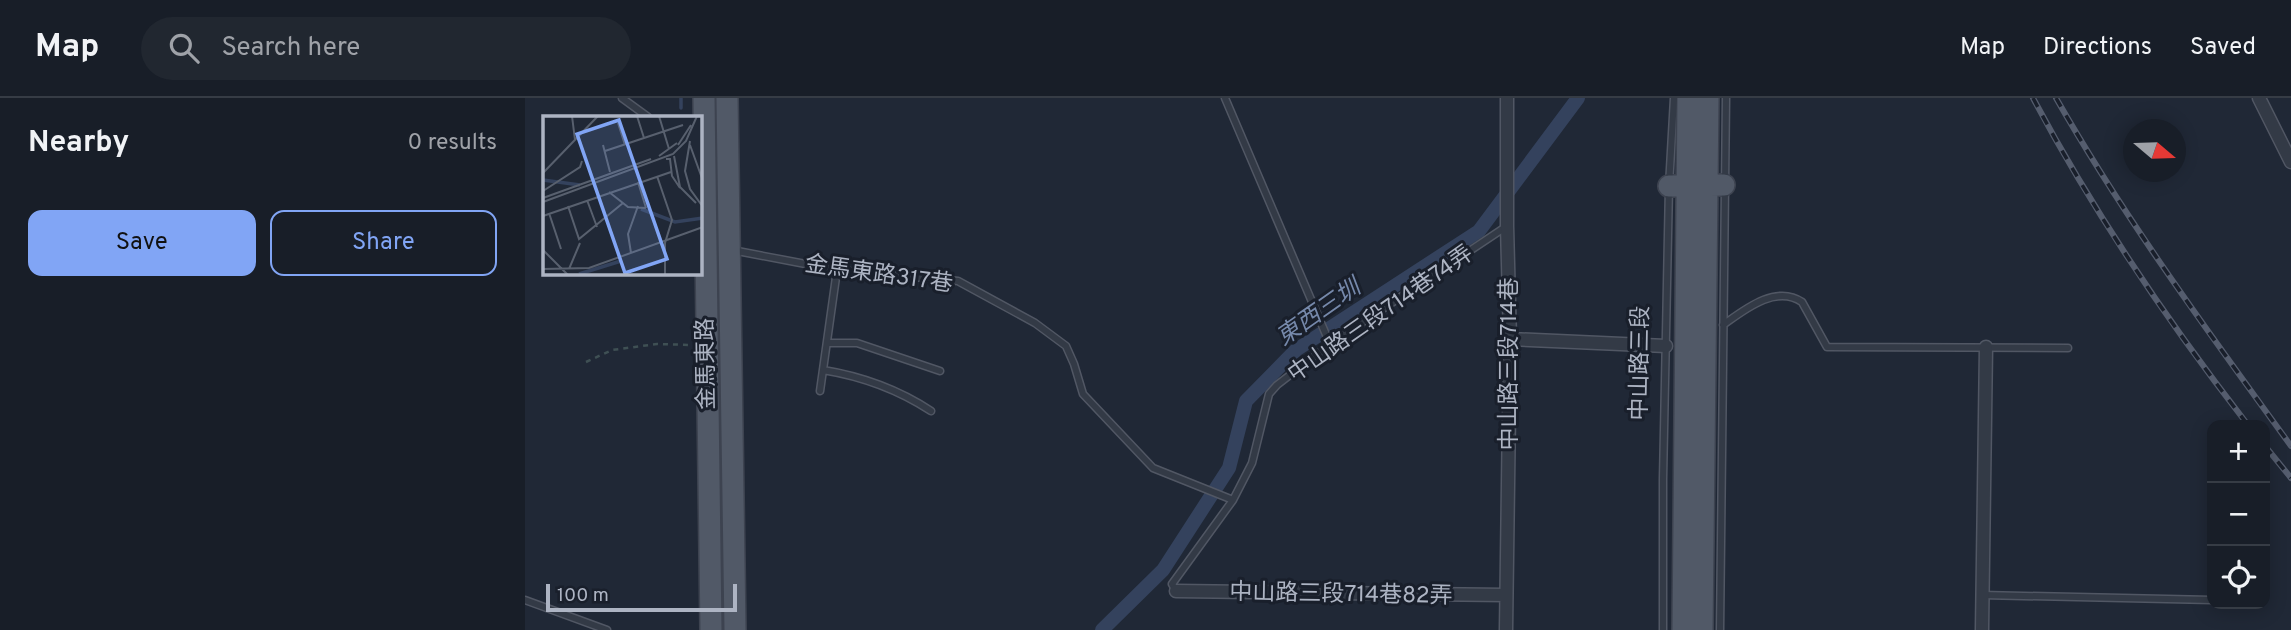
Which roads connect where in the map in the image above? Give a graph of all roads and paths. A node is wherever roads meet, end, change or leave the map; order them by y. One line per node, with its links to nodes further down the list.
1 (622, 98): 11 (lane)
2 (704, 98): 13 (main road, 金馬東路)
3 (727, 98): 12 (main road, 金馬東路)
4 (1225, 98): 22 (lane)
5 (1507, 98): 16 (street, 中山路三段714巷)
6 (1674, 98): 15 (lane, 中山路三段)
7 (1688, 98): 15 (main road, 中山路三段)
8 (1708, 98): 15 (main road, 中山路三段)
9 (1726, 98): 15 (lane, 中山路三段)
10 (2259, 98): 14 (street)
11 (647, 116)
12 (727, 120): 13 (lane); 17 (main road, 金馬東路)
13 (702, 121): 23 (main road, 金馬東路)
14 (2291, 162)
15 (1697, 185): 19 (lane, 中山路三段); 24 (lane, 中山路三段); 43 (main road, 中山路三段); 44 (main road, 中山路三段)
16 (1507, 226): 20 (street, 中山路三段714巷); 22 (lane, 中山路三段714巷74弄)
17 (730, 249): 18 (lane, 金馬東路317巷); 40 (main road, 金馬東路)
18 (837, 270): 21 (lane); 32 (lane, 金馬東路317巷)
19 (1723, 325): 25 (lane); 45 (lane, 中山路三段)
20 (1510, 339): 24 (street); 34 (street, 中山路三段714巷)
21 (827, 343): 28 (lane); 29 (lane)
22 (1330, 344): 32 (lane, 中山路三段714巷74弄)
23 (706, 345): 27 (path); 39 (main road, 金馬東路)
24 (1666, 346): 42 (lane, 中山路三段)
25 (1986, 347): 26 (lane); 35 (street)
26 (2068, 348)
27 (586, 362)
28 (823, 370): 30 (lane); 31 (lane)
29 (940, 371)
30 (820, 391)
31 (931, 411)
32 (1233, 500): 33 (lane, 中山路三段714巷74弄)
33 (1176, 592): 34 (street, 中山路三段714巷82弄)
34 (1506, 595): 41 (street, 中山路三段714巷)
35 (1982, 595): 37 (lane); 46 (street)
36 (525, 600): 38 (lane)
37 (2207, 600)
38 (607, 630)
39 (711, 630)
40 (735, 630)
41 (1506, 630)
42 (1663, 630)
43 (1683, 630)
44 (1702, 630)
45 (1720, 630)
46 (1982, 630)

